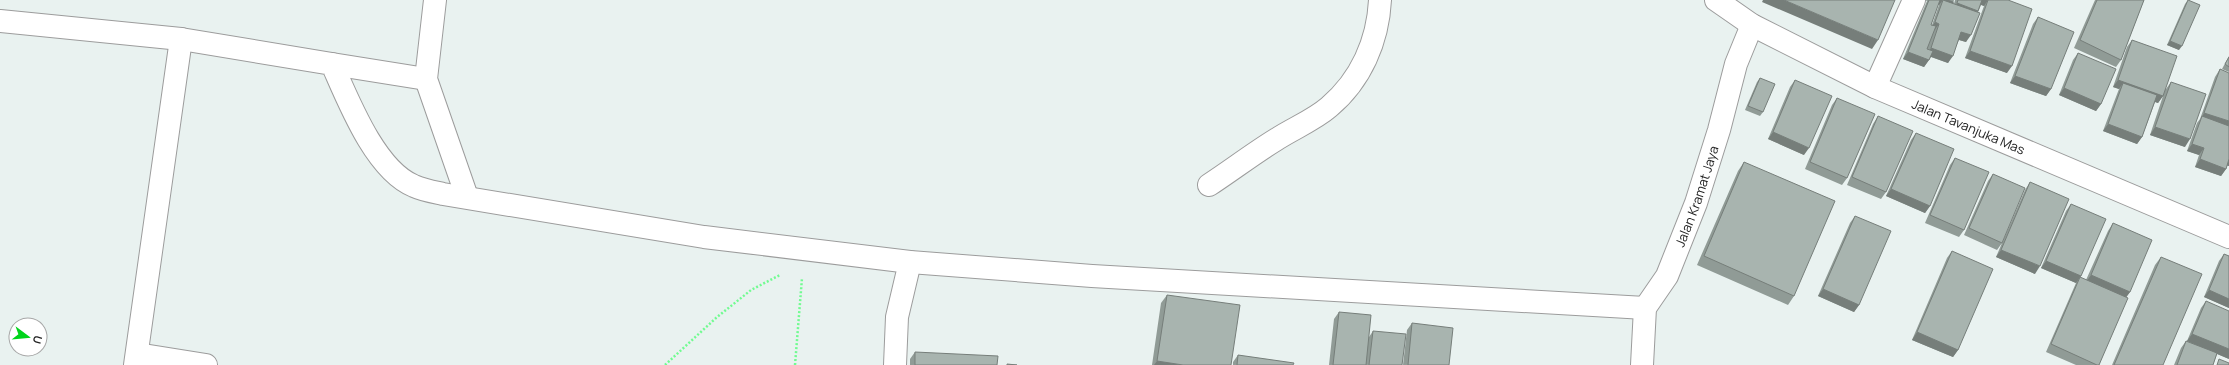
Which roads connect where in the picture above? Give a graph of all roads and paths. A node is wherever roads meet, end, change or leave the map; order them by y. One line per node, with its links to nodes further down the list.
1 (435, 0): 9 (street)
2 (1380, 0): 11 (street)
3 (1716, 0): 6 (street, Jalan Tavanjuka Mas)
4 (1914, 0): 10 (street)
5 (0, 21): 7 (street)
6 (1752, 25): 10 (street, Jalan Tavanjuka Mas); 17 (street, Jalan Kramat Jaya)
7 (182, 39): 8 (street); 18 (street)
8 (332, 64): 9 (street); 12 (street)
9 (426, 79): 12 (street)
10 (1875, 87): 13 (street, Jalan Tavanjuka Mas)
11 (1209, 185)
12 (467, 197): 14 (street)
13 (2229, 237)
14 (818, 249): 15 (street); 21 (path)
15 (910, 262): 17 (street); 22 (street)
16 (783, 274): 20 (path)
17 (1645, 308): 23 (street)
18 (136, 360): 19 (street)
19 (206, 365)
20 (665, 365)
21 (795, 365)
22 (895, 365)
23 (1642, 365)

